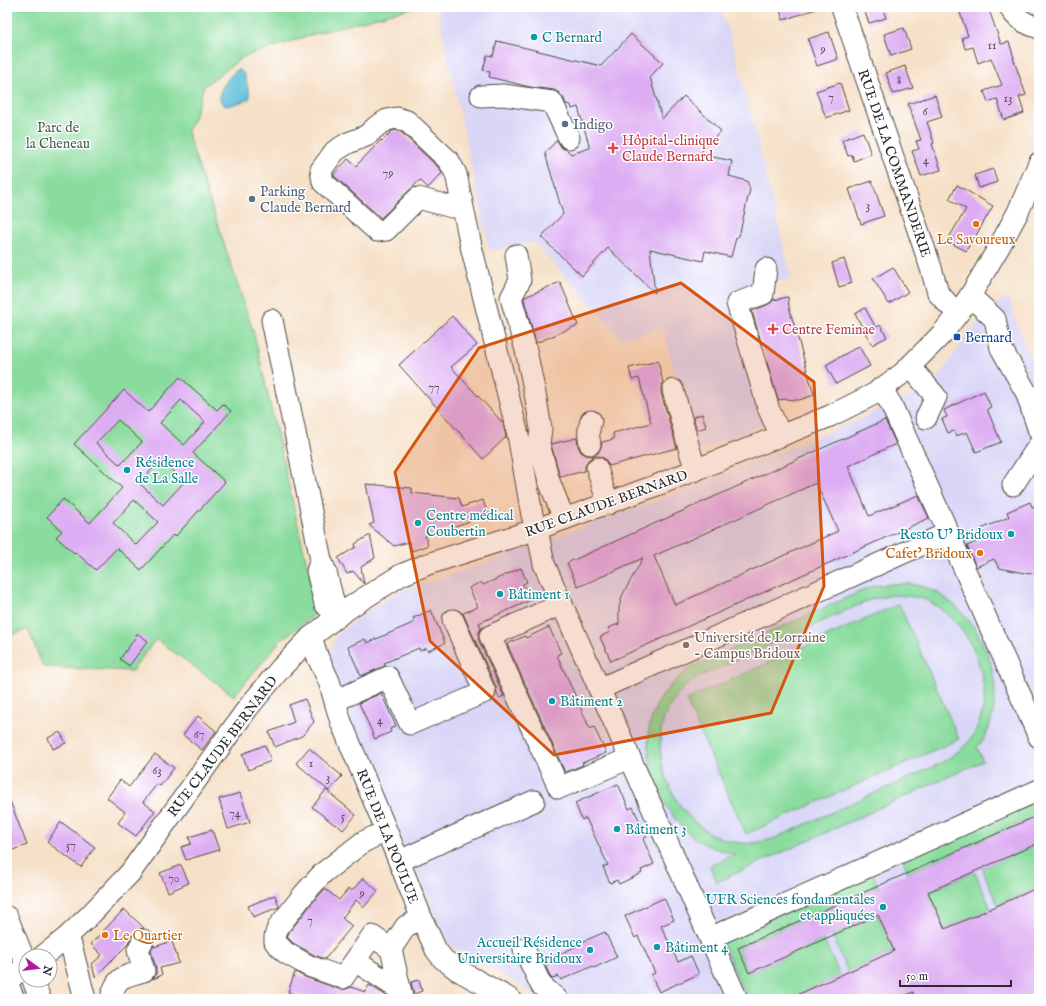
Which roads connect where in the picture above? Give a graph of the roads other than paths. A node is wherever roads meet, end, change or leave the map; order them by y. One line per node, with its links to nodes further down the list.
1 (842, 7): 11 (street, RUE DE LA COMMANDERIE)
2 (1010, 7): 3 (street)
3 (1039, 28)
4 (481, 96): 5 (street)
5 (569, 138)
6 (1039, 163): 7 (street, RUE CLAUDE BERNARD)
7 (1033, 195): 11 (street, RUE CLAUDE BERNARD)
8 (462, 206): 8 (street); 27 (street)
9 (516, 255): 26 (street)
10 (766, 270): 19 (street)
11 (965, 304): 13 (street, RUE CLAUDE BERNARD); 18 (street, RUE DE LA COMMANDERIE)
12 (272, 320): 30 (street)
13 (910, 366): 14 (street, RUE CLAUDE BERNARD); 16 (street)
14 (881, 388): 19 (street, RUE CLAUDE BERNARD); 28 (street)
15 (673, 390): 23 (street)
16 (926, 418)
17 (591, 421): 20 (street)
18 (1039, 430)
19 (781, 436): 23 (street, RUE CLAUDE BERNARD)
20 (590, 444)
21 (1039, 445): 24 (street)
22 (597, 468): 25 (street)
23 (696, 470): 25 (street, RUE CLAUDE BERNARD)
24 (1013, 485)
25 (608, 504): 26 (street, RUE CLAUDE BERNARD)
26 (564, 519): 27 (street, RUE CLAUDE BERNARD)
27 (537, 529): 29 (street); 30 (street, RUE CLAUDE BERNARD)
28 (948, 533): 33 (street); 35 (street)
29 (562, 604): 33 (street); 36 (street)
30 (337, 617): 32 (street, RUE CLAUDE BERNARD)
31 (453, 620): 34 (street)
32 (311, 637): 34 (street, RUE DE LA POULUE); 43 (street, RUE CLAUDE BERNARD)
33 (599, 689): 36 (street)
34 (335, 701): 39 (street, RUE DE LA POULUE)
35 (1039, 737)
36 (630, 758): 44 (street)
37 (1039, 790): 44 (street)
38 (534, 801): 40 (street)
39 (386, 831): 40 (street, RUE DE LA POULUE); 50 (street)
40 (399, 861): 42 (street, RUE DE LA POULUE)
41 (7, 918): 46 (street)
42 (422, 919): 48 (street); 59 (street, RUE DE LA POULUE)
43 (66, 938): 47 (street, RUE CLAUDE BERNARD); 57 (street)
44 (710, 938): 61 (street)
45 (143, 940): 58 (street)
46 (19, 948)
47 (53, 948)
48 (391, 948): 50 (street); 54 (street)
49 (524, 949): 60 (street)
50 (355, 961): 54 (street)
51 (18, 973): 52 (street)
52 (7, 981): 55 (street)
53 (36, 988): 56 (street)
54 (401, 994)
55 (14, 999)
56 (40, 999)
57 (85, 999)
58 (111, 999)
59 (510, 999)
60 (557, 999)
61 (737, 999)

